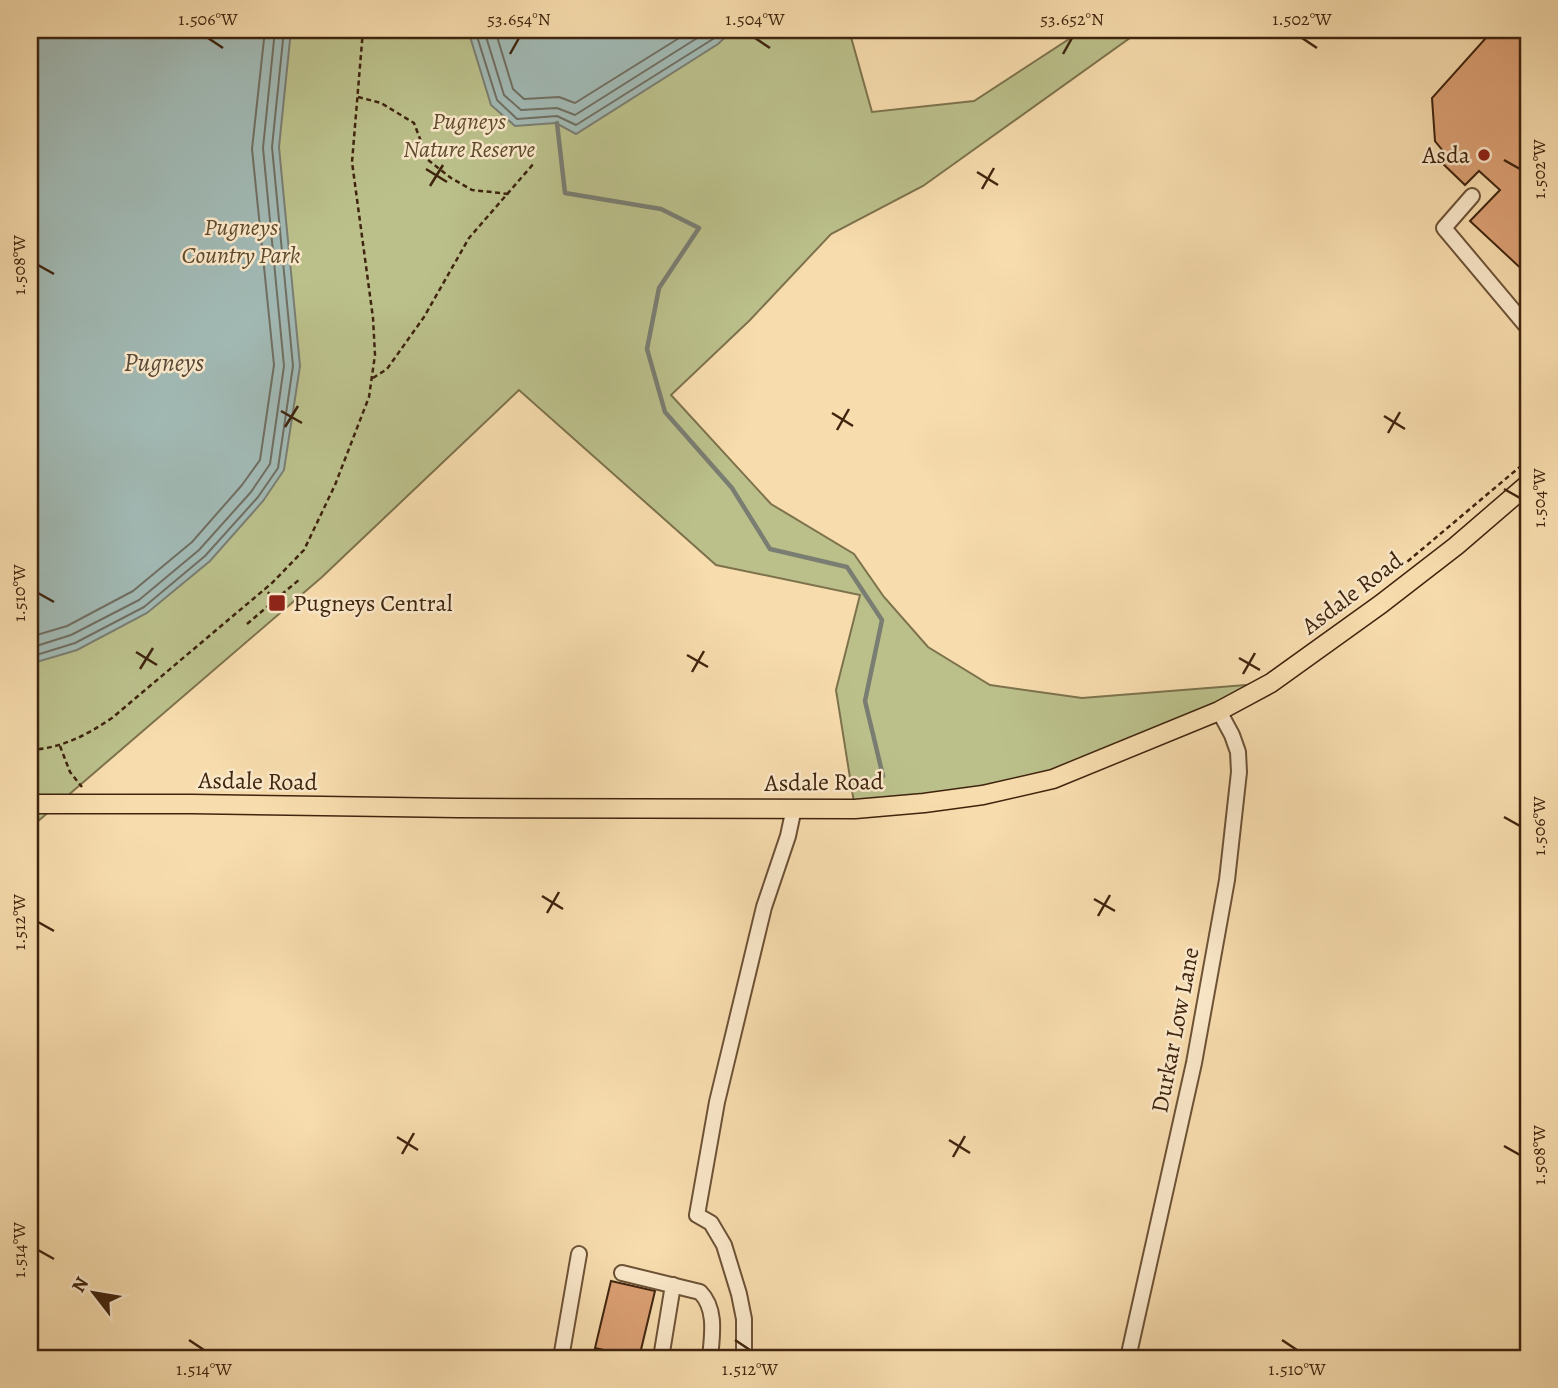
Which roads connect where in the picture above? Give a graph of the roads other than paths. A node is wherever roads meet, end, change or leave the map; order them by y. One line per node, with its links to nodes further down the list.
1 (1472, 197): 2 (street)
2 (1528, 328)
3 (1528, 484): 4 (main road, Asdale Road)
4 (1219, 711): 6 (main road, Asdale Road); 14 (street, Durkar Low Lane)
5 (30, 804): 6 (main road, Asdale Road)
6 (794, 808): 13 (street)
7 (579, 1254): 10 (street)
8 (622, 1273): 9 (street)
9 (673, 1285): 11 (street); 12 (street)
10 (561, 1358)
11 (661, 1358)
12 (710, 1358)
13 (744, 1358)
14 (1128, 1358)

